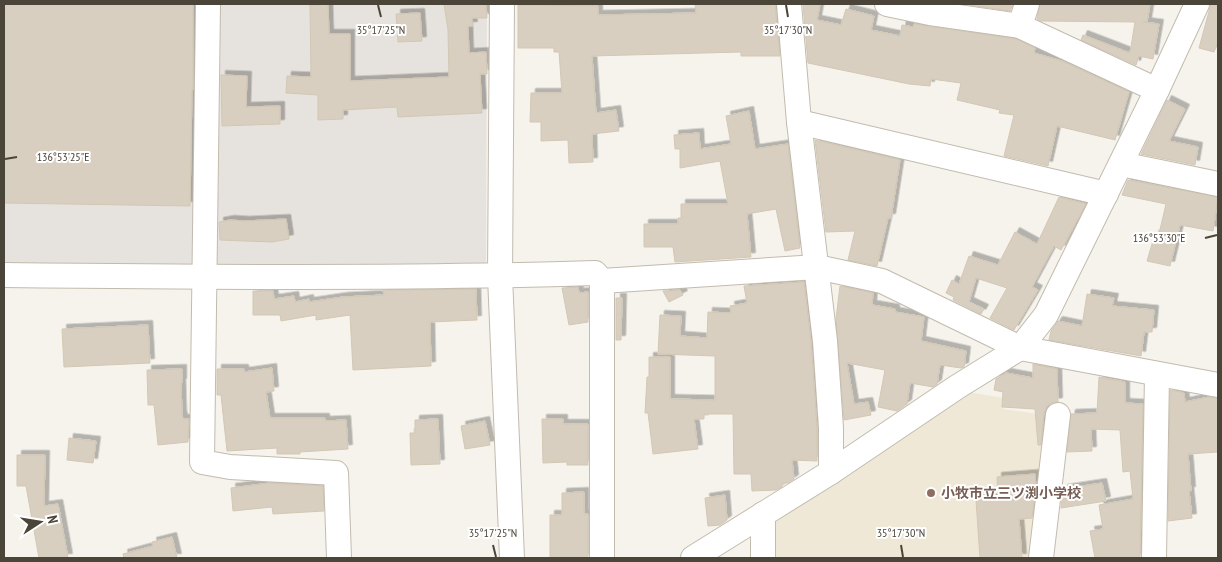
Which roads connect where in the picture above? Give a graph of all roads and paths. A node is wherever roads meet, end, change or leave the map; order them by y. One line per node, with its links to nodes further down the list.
1 (208, 4): 17 (street)
2 (502, 4): 16 (street)
3 (789, 4): 10 (street)
4 (887, 4): 7 (street)
5 (1027, 4): 8 (street)
6 (1197, 4): 9 (street)
7 (930, 8): 8 (street)
8 (1020, 26): 9 (street)
9 (1157, 90): 11 (street)
10 (799, 122): 13 (street); 14 (street)
11 (1121, 164): 12 (street); 13 (street)
12 (1218, 184)
13 (1106, 194): 19 (street)
14 (817, 267): 18 (street); 19 (street); 23 (street)
15 (4, 275): 17 (street)
16 (500, 276): 17 (street); 18 (street); 26 (street)
17 (205, 277): 25 (street)
18 (602, 281): 27 (street)
19 (1020, 348): 20 (street); 23 (street)
20 (1158, 374): 21 (street); 31 (street)
21 (1218, 385)
22 (1058, 415): 30 (street)
23 (832, 472): 24 (street)
24 (763, 514): 28 (street); 29 (street)
25 (339, 558)
26 (512, 558)
27 (602, 558)
28 (694, 558)
29 (762, 558)
30 (1041, 558)
31 (1154, 558)

